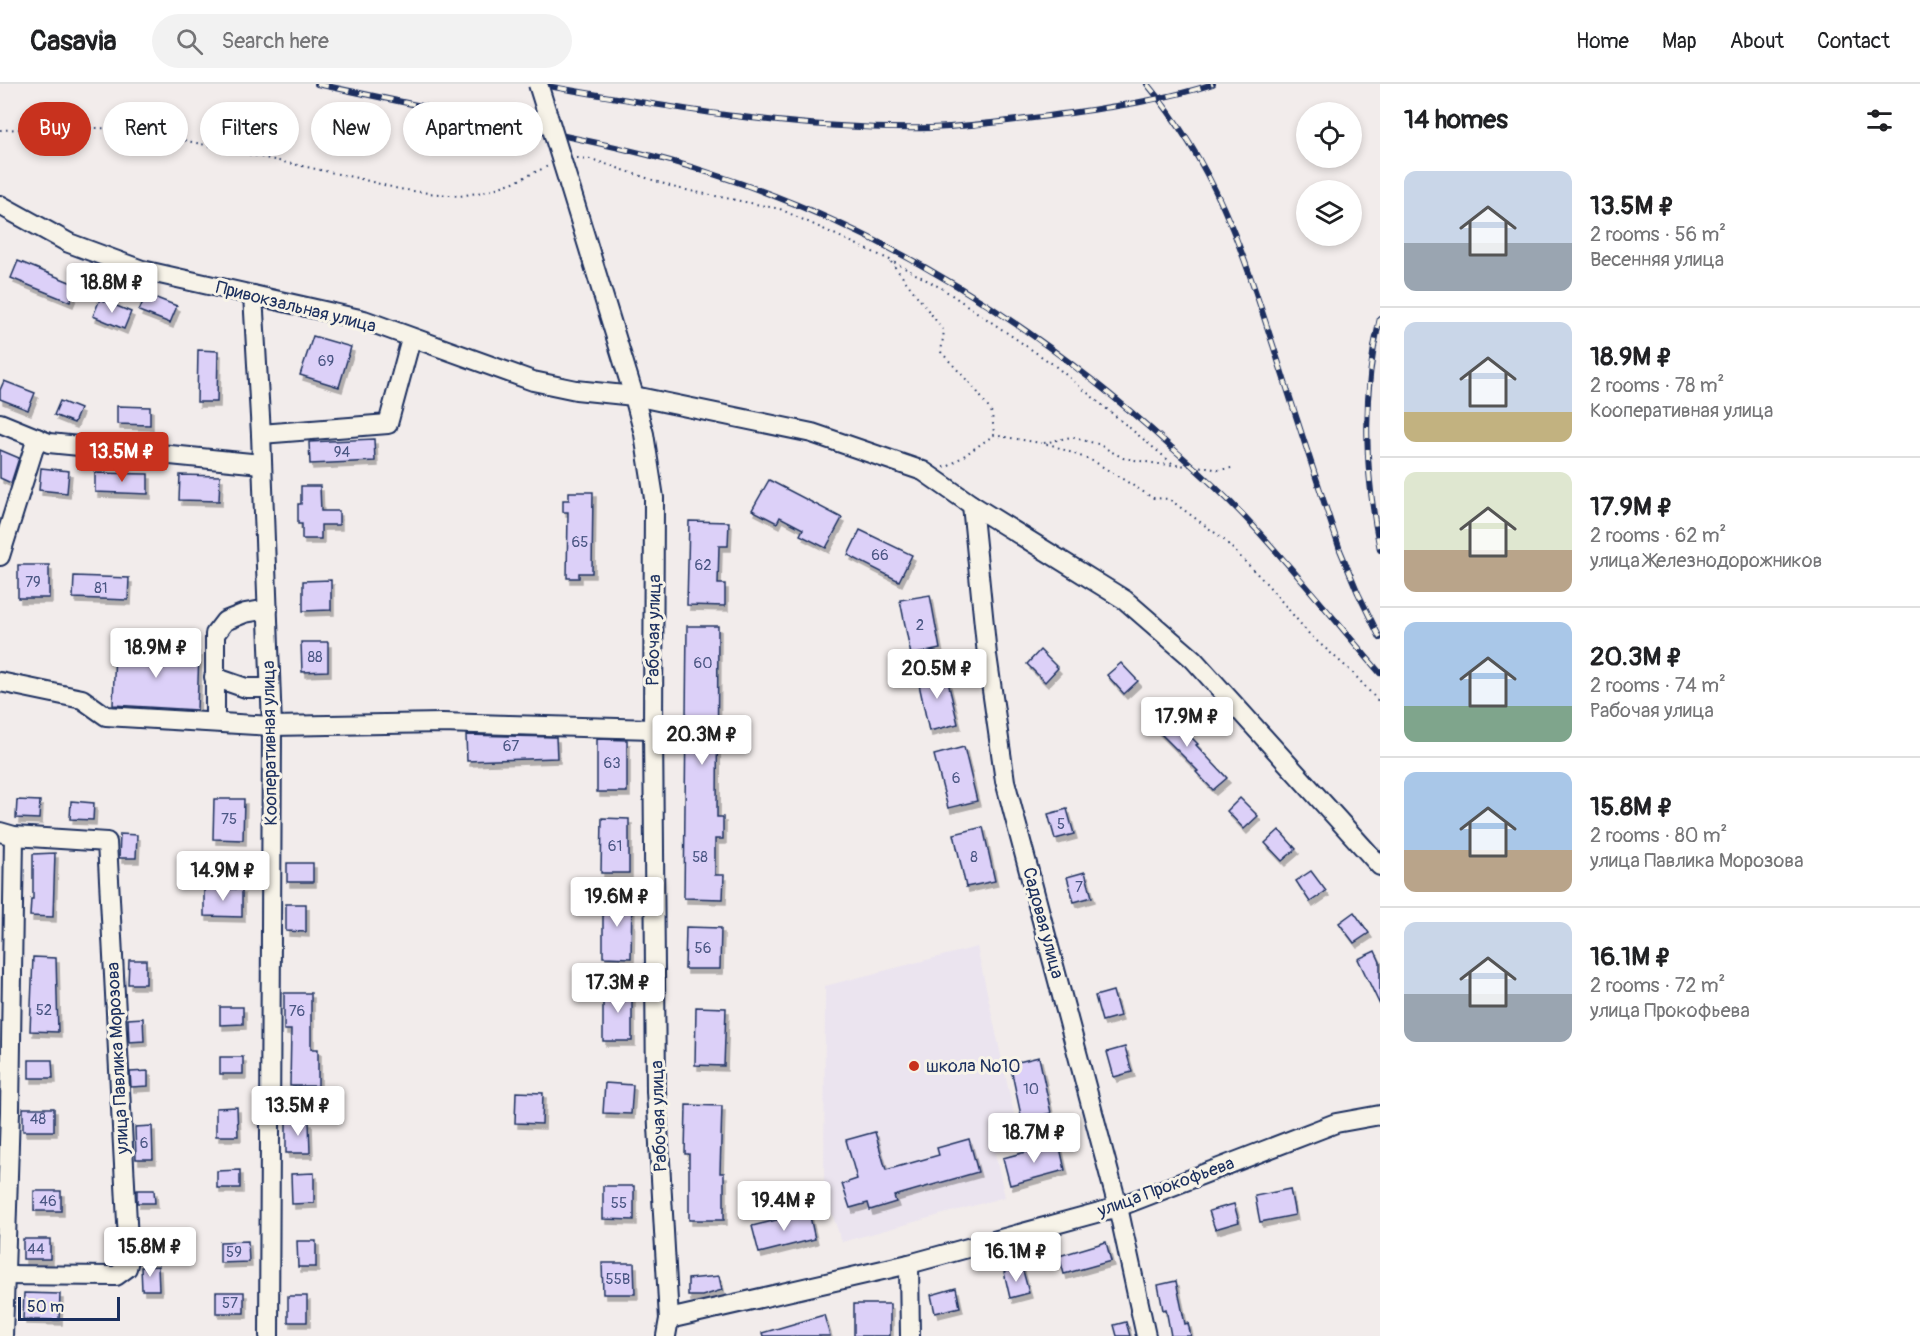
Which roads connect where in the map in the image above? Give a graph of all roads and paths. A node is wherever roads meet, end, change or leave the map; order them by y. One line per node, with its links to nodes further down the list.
1 (538, 84): 9 (street, Рабочая улица, bridge)
2 (0, 130): 4 (path)
3 (575, 158): 6 (path)
4 (554, 164)
5 (0, 205): 7 (street, Привокзальная улица)
6 (890, 260): 12 (path); 16 (path)
7 (253, 295): 8 (street, Привокзальная улица); 11 (street, Кооперативная улица)
8 (411, 339): 9 (street, Привокзальная улица); 11 (street)
9 (634, 396): 18 (street, Привокзальная улица); 28 (street, Рабочая улица)
10 (0, 423): 13 (street)
11 (261, 434): 15 (street, Кооперативная улица)
12 (994, 435): 14 (path); 18 (path)
13 (37, 438): 15 (street); 20 (street)
14 (1041, 444): 16 (path); 25 (path)
15 (261, 464): 21 (street, Кооперативная улица)
16 (1173, 464): 17 (path)
17 (1232, 468)
18 (923, 471): 19 (street, Привокзальная улица)
19 (972, 505): 30 (street, Привокзальная улица); 32 (street, Садовая улица)
20 (0, 556)
21 (268, 609): 22 (street); 24 (street, Кооперативная улица)
22 (214, 677): 24 (street); 26 (street)
23 (0, 682): 26 (street)
24 (270, 688): 27 (street, Кооперативная улица)
25 (1380, 703)
26 (215, 722): 27 (street)
27 (272, 726): 28 (street); 37 (street, Кооперативная улица)
28 (653, 729): 35 (street, Рабочая улица)
29 (7, 834): 34 (street); 34 (street, улица Павлика Морозова)
30 (1380, 866)
31 (1380, 1115): 32 (street, улица Прокофьева)
32 (1118, 1208): 33 (street, улица Прокофьева); 39 (street, Садовая улица)
33 (909, 1264): 35 (street, улица Прокофьева); 38 (street)
34 (2, 1275): 36 (street)
35 (668, 1327)
36 (3, 1336)
37 (269, 1336)
38 (910, 1336)
39 (1146, 1336)

